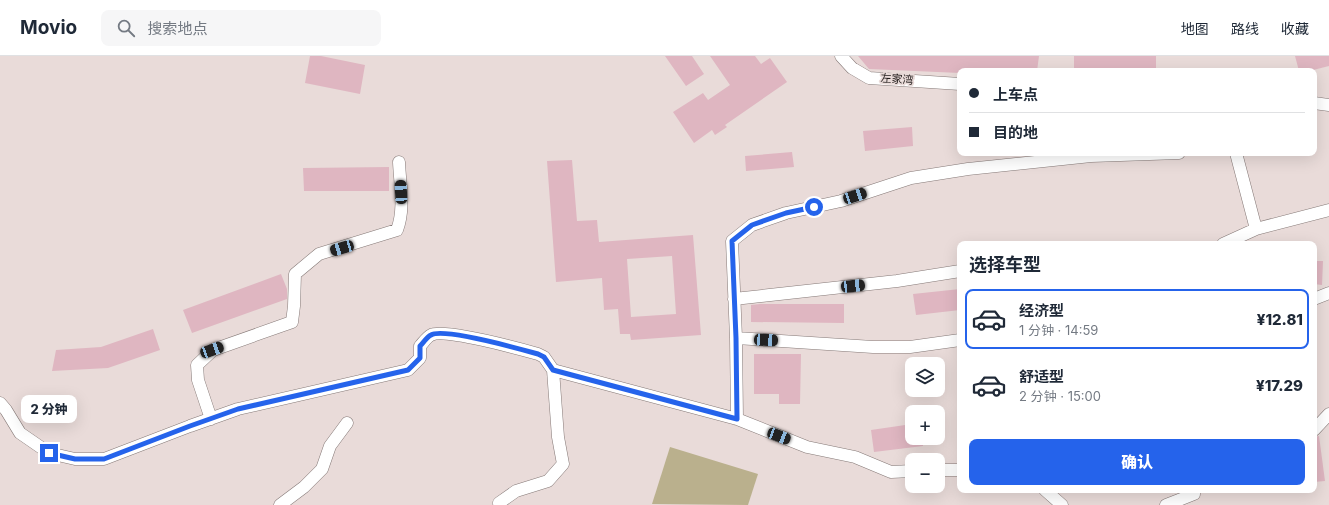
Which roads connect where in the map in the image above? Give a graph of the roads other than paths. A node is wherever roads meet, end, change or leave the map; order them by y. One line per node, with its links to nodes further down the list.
1 (841, 56): 2 (street, 左家湾)
2 (957, 84)
3 (1317, 103): 4 (street)
4 (1329, 105)
5 (1091, 156): 14 (street)
6 (1237, 156): 9 (street)
7 (399, 162): 20 (street)
8 (1329, 210): 9 (street)
9 (1256, 229): 10 (street)
10 (1230, 241)
11 (957, 271): 14 (street)
12 (1329, 293): 13 (street)
13 (1317, 298)
14 (734, 299): 15 (street)
15 (736, 338): 16 (street); 21 (street)
16 (957, 340)
17 (553, 370): 20 (street); 21 (street); 30 (street)
18 (0, 403): 20 (street)
19 (1329, 414): 23 (street)
20 (210, 419)
21 (737, 419): 26 (street)
22 (347, 423): 29 (street)
23 (1317, 427)
24 (945, 470): 25 (street)
25 (957, 470)
26 (905, 471)
27 (1048, 493): 31 (street)
28 (1194, 493): 32 (street)
29 (280, 505)
30 (500, 505)
31 (1062, 505)
32 (1166, 505)

